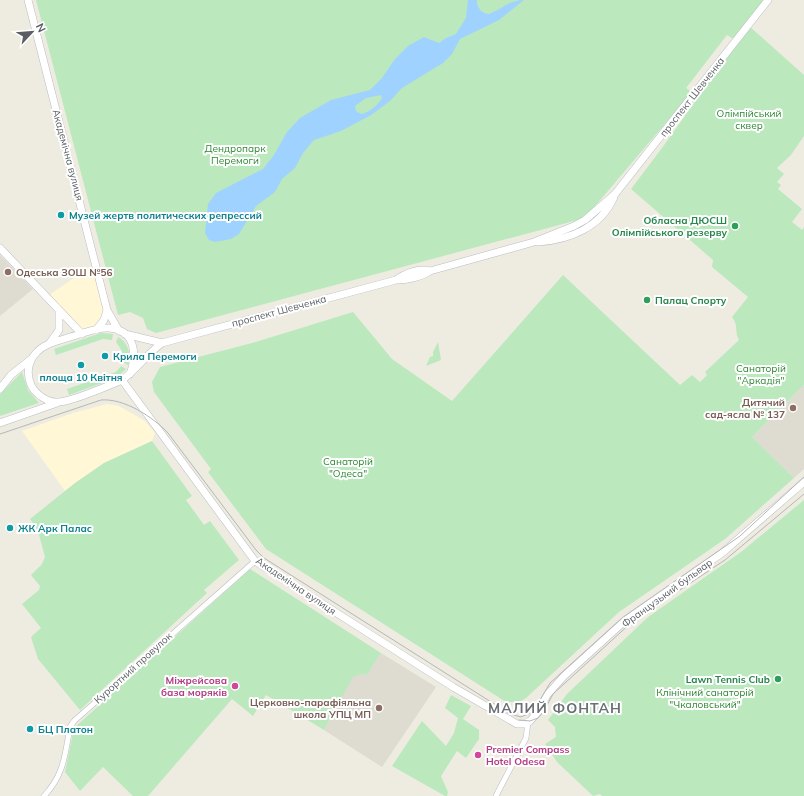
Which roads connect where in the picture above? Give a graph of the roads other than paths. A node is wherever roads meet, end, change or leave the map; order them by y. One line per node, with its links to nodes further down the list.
1 (28, 0): 5 (main road, Академічна вулиця)
2 (768, 0): 9 (main road, проспект Шевченка)
3 (0, 248): 4 (main road)
4 (59, 310): 8 (main road); 10 (main road)
5 (107, 310): 6 (main road); 7 (main road, Академічна вулиця)
6 (96, 330): 7 (main road); 8 (main road)
7 (121, 332): 9 (main road, проспект Шевченка); 12 (main road)
8 (82, 334): 10 (main road)
9 (162, 343): 12 (main road, проспект Шевченка)
10 (49, 344): 11 (main road)
11 (32, 357): 14 (main road); 15 (main road)
12 (130, 374): 13 (main road)
13 (122, 380): 15 (main road); 18 (main road, Академічна вулиця)
14 (0, 389)
15 (59, 402): 16 (main road)
16 (2, 421)
17 (804, 482): 19 (main road, Французький бульвар)
18 (255, 560): 19 (main road, Академічна вулиця); 20 (street, Курортний провулок)
19 (528, 722): 21 (street, Французький бульвар)
20 (44, 796)
21 (496, 796)

